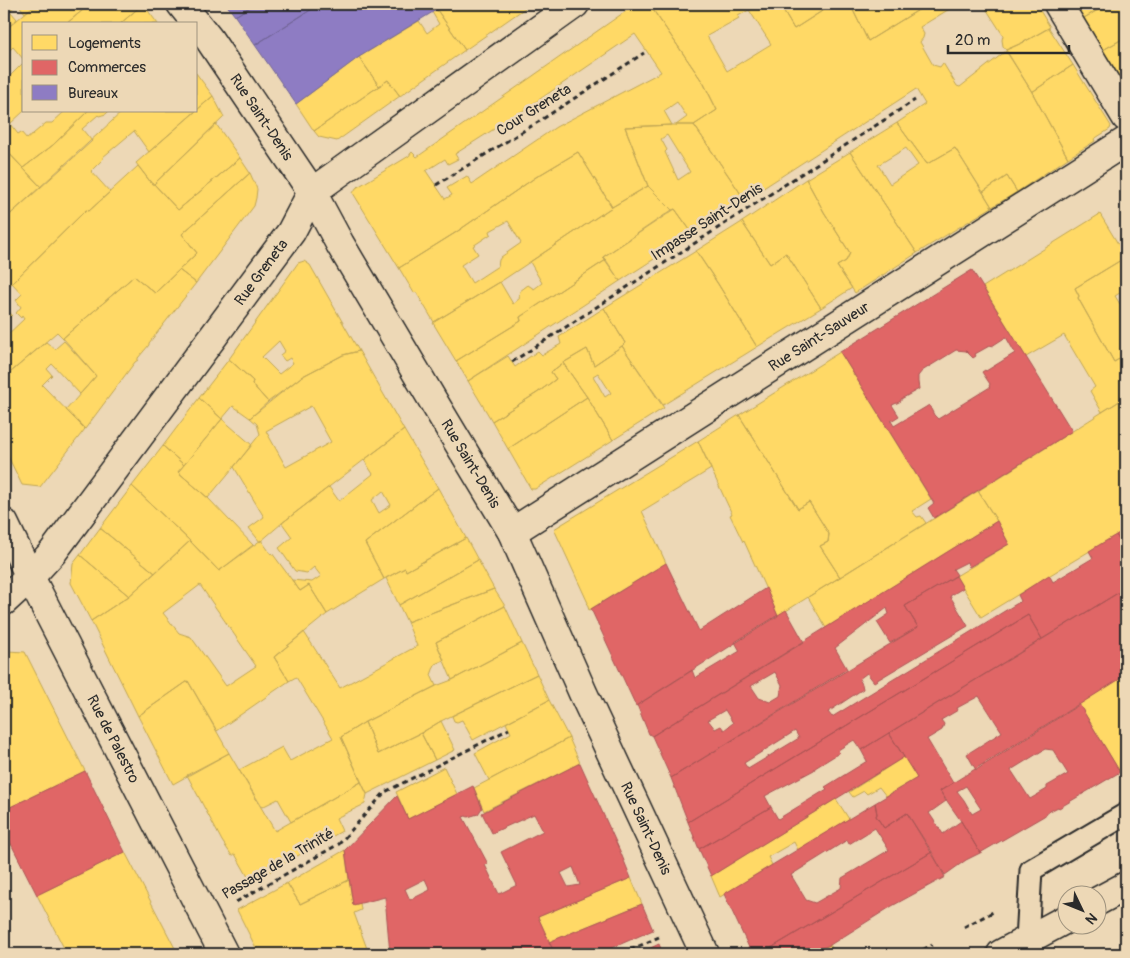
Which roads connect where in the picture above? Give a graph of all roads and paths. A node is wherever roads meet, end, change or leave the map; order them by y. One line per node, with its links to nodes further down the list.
1 (181, 4): 4 (street, Rue Saint-Denis)
2 (575, 4): 11 (street, Rue Greneta)
3 (1058, 4): 8 (street)
4 (195, 22)
5 (198, 25): 11 (street, Rue Saint-Denis)
6 (644, 53): 10 (path, Cour Greneta)
7 (914, 100): 12 (path, Impasse Saint-Denis)
8 (1126, 117)
9 (1126, 141): 14 (street, Rue Saint-Sauveur)
10 (436, 185)
11 (312, 192): 14 (street, Rue Saint-Denis); 15 (street, Rue Greneta)
12 (512, 362)
13 (4, 523): 15 (street, Rue de Palestro)
14 (512, 532): 28 (street, Rue Saint-Denis)
15 (30, 577): 16 (street, Rue Greneta); 22 (street, Rue de Palestro)
16 (4, 601)
17 (509, 729): 22 (path, Passage de la Trinité)
18 (1126, 814): 25 (lane)
19 (1126, 886): 20 (street)
20 (1108, 896)
21 (995, 911): 24 (path)
22 (206, 919): 27 (street, Rue de Palestro)
23 (1058, 923): 25 (street)
24 (964, 928)
25 (1027, 940): 30 (street)
26 (932, 945): 29 (path)
27 (224, 954)
28 (705, 954)
29 (915, 954)
30 (1001, 954)

